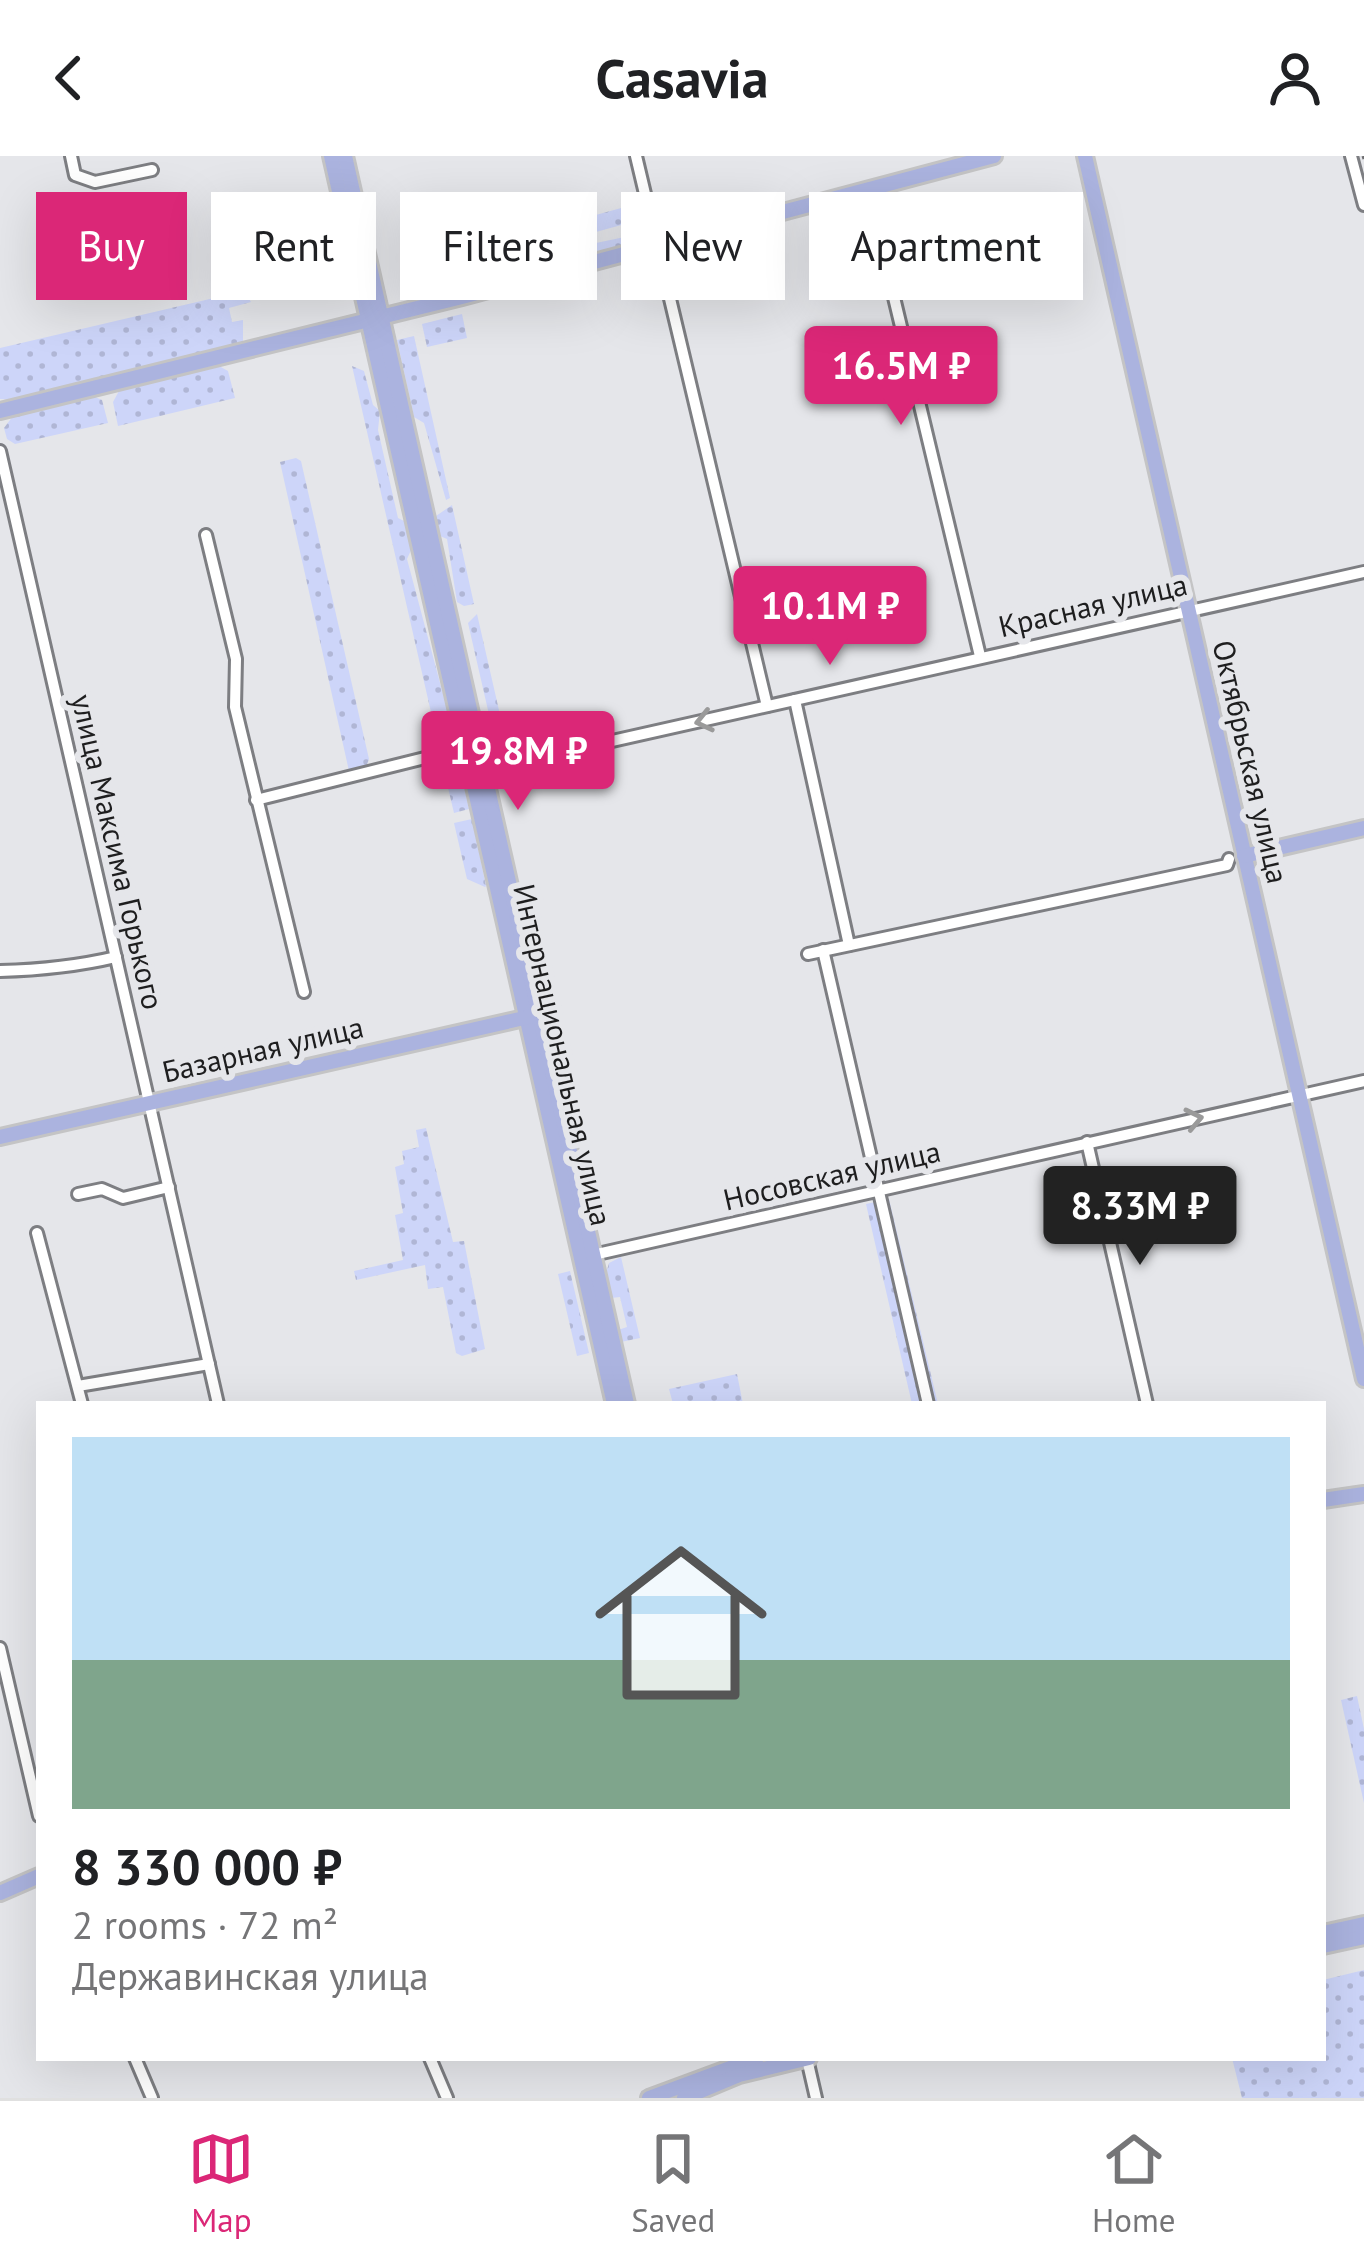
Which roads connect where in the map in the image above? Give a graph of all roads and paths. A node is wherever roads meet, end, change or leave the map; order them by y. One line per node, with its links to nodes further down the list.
1 (70, 156): 8 (street)
2 (331, 156): 15 (main road, Интернациональная улица)
3 (345, 156): 15 (main road, Интернациональная улица)
4 (636, 156): 10 (street)
5 (994, 156): 9 (main road)
6 (1085, 156): 20 (main road, Октябрьская улица)
7 (1351, 156): 11 (street)
8 (152, 170)
9 (868, 189): 12 (main road); 21 (street)
10 (644, 192)
11 (1364, 205)
12 (785, 212)
13 (621, 256): 15 (main road)
14 (670, 300): 23 (street)
15 (374, 319): 16 (main road); 24 (main road, Интернациональная улица); 25 (main road, Интернациональная улица)
16 (0, 411)
17 (0, 451): 32 (street, улица Максима Горького)
18 (206, 535): 26 (street)
19 (1364, 572): 20 (street, Красная улица)
20 (1187, 610): 21 (street, Красная улица); 28 (main road, Октябрьская улица)
21 (980, 656): 22 (street, Красная улица)
22 (795, 700): 23 (street, Красная улица); 29 (street)
23 (767, 706): 25 (street, Красная улица, one-way to 25)
24 (465, 748): 25 (main road, Интернациональная улица); 26 (street)
25 (477, 772): 35 (main road, Интернациональная улица)
26 (256, 800): 34 (street)
27 (1364, 828): 28 (main road)
28 (1237, 857): 29 (street); 37 (main road, Октябрьская улица)
29 (848, 945): 30 (street)
30 (824, 950): 31 (street); 42 (street)
31 (808, 954)
32 (116, 957): 33 (street); 38 (street, улица Максима Горького)
33 (0, 971)
34 (304, 992)
35 (532, 1016): 38 (main road, Базарная улица); 45 (main road, Интернациональная улица)
36 (1364, 1081): 37 (street, Носовская улица)
37 (1300, 1096): 40 (street, Носовская улица, one-way to 37); 47 (main road, Октябрьская улица)
38 (150, 1104): 39 (main road, Базарная улица); 41 (street, улица Максима Горького)
39 (0, 1137)
40 (1087, 1142): 42 (street, Носовская улица); 54 (street)
41 (169, 1187): 43 (street); 46 (street, улица Максима Горького)
42 (877, 1190): 45 (street, Носовская улица); 53 (street)
43 (78, 1194)
44 (37, 1233): 48 (street)
45 (587, 1256): 51 (main road, Интернациональная улица); 52 (main road, Интернациональная улица)
46 (209, 1364): 48 (street); 50 (street, улица Максима Горького)
47 (1364, 1379)
48 (78, 1386): 49 (street)
49 (81, 1401)
50 (217, 1401)
51 (613, 1401)
52 (626, 1401)
53 (927, 1401)
54 (1146, 1401)
55 (1364, 1494): 56 (main road)
56 (1326, 1500)
57 (0, 1648): 58 (street)
58 (36, 1803)
59 (36, 1877): 60 (main road)
60 (0, 1894)
61 (1364, 1924): 62 (main road)
62 (1326, 1932)
63 (1364, 1937): 64 (main road)
64 (1326, 1945)
65 (136, 2061): 70 (street)
66 (431, 2061): 71 (street)
67 (777, 2061): 69 (main road)
68 (809, 2061): 74 (street)
69 (736, 2065): 72 (main road); 73 (main road)
70 (152, 2098)
71 (447, 2098)
72 (649, 2098)
73 (684, 2098)
74 (816, 2098)

